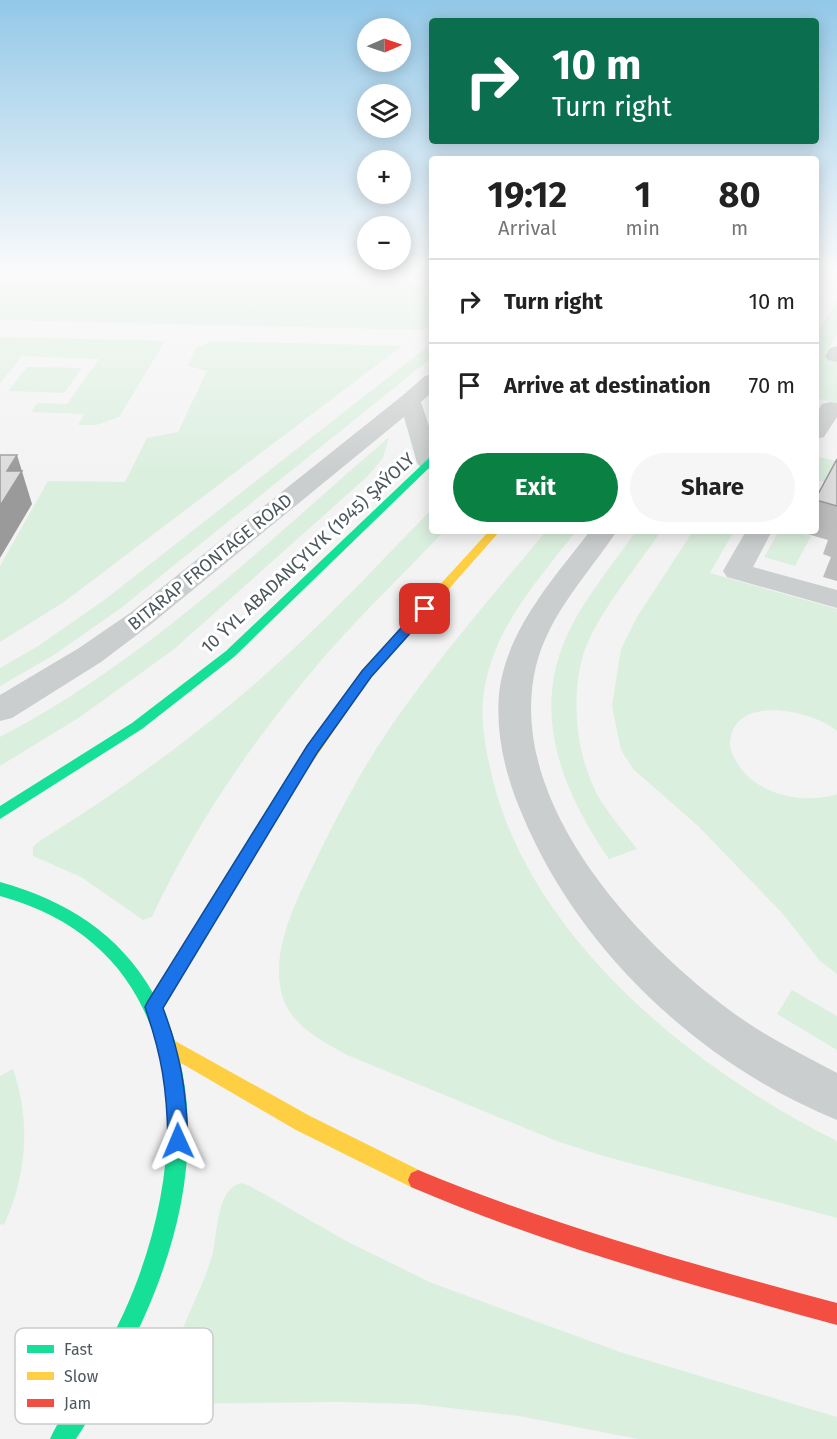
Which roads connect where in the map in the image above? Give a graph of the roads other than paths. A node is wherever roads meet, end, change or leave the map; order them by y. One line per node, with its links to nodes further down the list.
1 (429, 383): 2 (street, BITARAP FRONTAGE ROAD)
2 (410, 401): 5 (street); 11 (street, BITARAP FRONTAGE ROAD)
3 (837, 410): 4 (street)
4 (819, 427)
5 (429, 459)
6 (429, 463): 12 (main road, 10 ÝYL ABADANÇYLYK (1945) ŞAÝOLY)
7 (492, 534): 14 (main road)
8 (602, 534): 16 (street)
9 (757, 534): 10 (street)
10 (837, 599)
11 (0, 710)
12 (0, 813)
13 (0, 889): 14 (main road)
14 (154, 1007): 15 (main road)
15 (168, 1046): 17 (main road); 18 (main road)
16 (837, 1097)
17 (837, 1314)
18 (127, 1328)
19 (72, 1424): 20 (main road)
20 (62, 1439)

